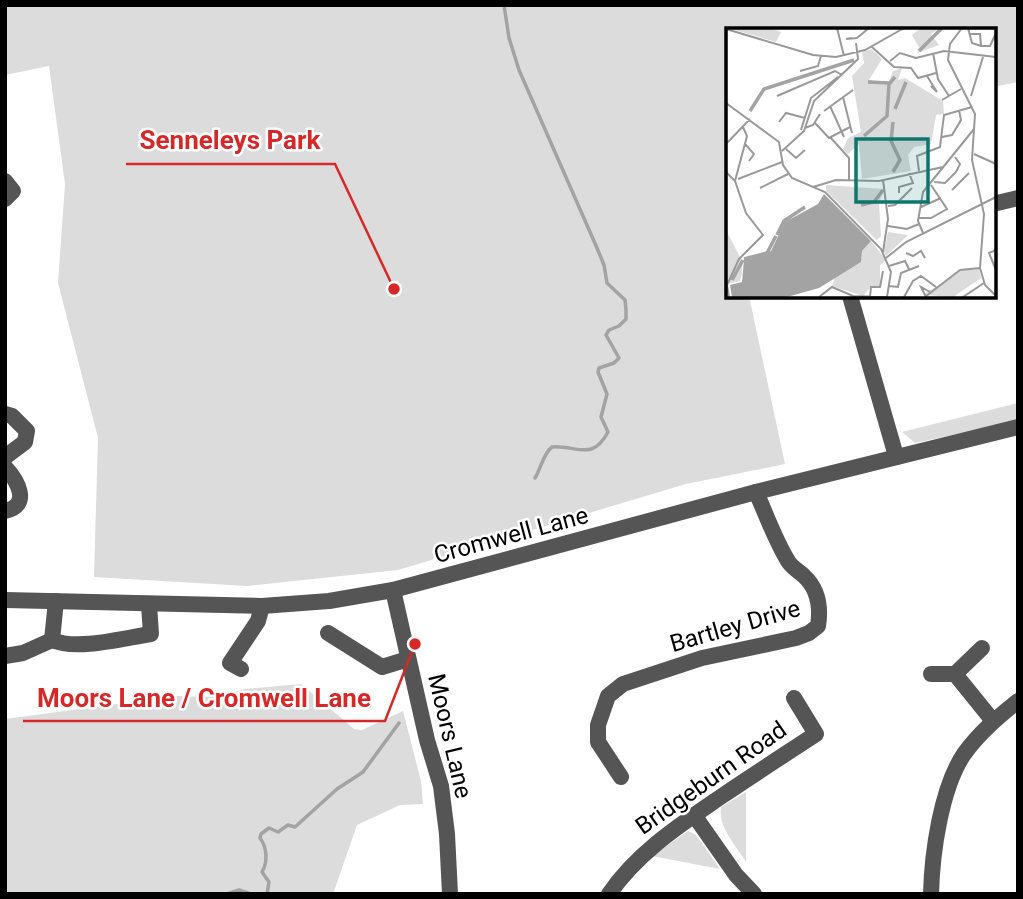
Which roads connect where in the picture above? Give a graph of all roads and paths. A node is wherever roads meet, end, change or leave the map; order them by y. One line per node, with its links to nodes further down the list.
1 (5, 181): 3 (street)
2 (1018, 198): 4 (street)
3 (5, 199)
4 (995, 204)
5 (851, 298): 8 (street)
6 (5, 414): 9 (street)
7 (1018, 428): 8 (street, Cromwell Lane)
8 (896, 456): 11 (street, Cromwell Lane)
9 (5, 457)
10 (5, 467): 12 (street)
11 (756, 492): 13 (street, Cromwell Lane); 29 (street, Bartley Drive)
12 (5, 511)
13 (393, 590): 17 (street, Cromwell Lane); 22 (street, Moors Lane)
14 (5, 600): 15 (street, Cromwell Lane)
15 (57, 601): 16 (street, Cromwell Lane); 19 (street)
16 (149, 605): 17 (street, Cromwell Lane); 19 (street)
17 (262, 606): 23 (street)
18 (328, 633): 22 (street)
19 (52, 640): 21 (street)
20 (982, 648): 25 (street)
21 (5, 656)
22 (408, 659): 31 (street, Moors Lane)
23 (241, 669)
24 (931, 674): 25 (street)
25 (955, 674): 28 (street)
26 (794, 698): 30 (street, Bridgeburn Road)
27 (1018, 701): 28 (street)
28 (993, 721): 34 (street)
29 (621, 777)
30 (694, 815): 32 (street, Bridgeburn Road); 33 (street)
31 (450, 894)
32 (609, 894)
33 (754, 894)
34 (932, 894)

